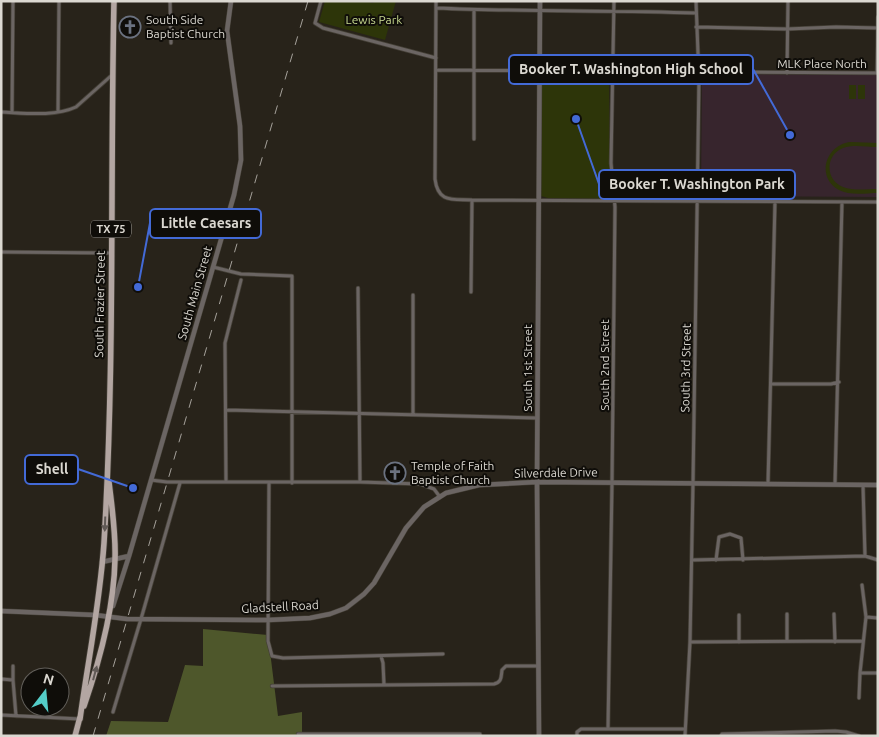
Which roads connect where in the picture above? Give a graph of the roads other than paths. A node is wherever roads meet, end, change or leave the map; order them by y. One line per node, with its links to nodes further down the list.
1 (13, 1): 32 (street)
2 (59, 1): 33 (street)
3 (114, 1): 30 (main road, South Frazier Street / TX 75)
4 (170, 1): 21 (street)
5 (231, 1): 44 (street, South Main Street)
6 (321, 1): 22 (street)
7 (436, 1): 12 (street)
8 (540, 1): 14 (street, South 1st Street)
9 (614, 1): 15 (street, South 2nd Street)
10 (696, 1): 16 (street, South 3rd Street)
11 (788, 1): 20 (street)
12 (436, 8): 13 (street); 22 (street)
13 (474, 10): 14 (street); 24 (street)
14 (540, 10): 15 (street); 25 (street, South 1st Street)
15 (614, 10): 16 (street); 26 (street, South 2nd Street)
16 (696, 13): 18 (street, South 3rd Street)
17 (878, 17): 19 (street)
18 (696, 26): 20 (street); 27 (street, South 3rd Street)
19 (878, 28): 20 (street); 29 (street)
20 (787, 29): 28 (street)
21 (171, 43)
22 (437, 58): 23 (street)
23 (437, 70): 24 (street, MLK Place North); 35 (street)
24 (473, 70): 25 (street, MLK Place North); 34 (street)
25 (539, 71): 26 (street, MLK Place North); 36 (street, South 1st Street)
26 (613, 71): 27 (street, MLK Place North); 37 (street, South 2nd Street)
27 (698, 72): 28 (street, MLK Place North); 38 (street, South 3rd Street)
28 (787, 73): 29 (street, MLK Place North)
29 (878, 73)
30 (113, 75): 33 (street); 43 (main road, South Frazier Street / TX 75)
31 (1, 112): 32 (street)
32 (12, 112): 33 (street)
33 (58, 112)
34 (474, 139)
35 (472, 200): 36 (street); 47 (street)
36 (538, 200): 37 (street); 55 (street, South 1st Street)
37 (614, 201): 38 (street); 64 (street, South 2nd Street)
38 (697, 201): 39 (street); 65 (street, South 3rd Street)
39 (775, 202): 40 (street); 50 (street)
40 (842, 202): 41 (street); 49 (street)
41 (878, 202)
42 (1, 252): 43 (street)
43 (110, 253): 56 (main road, South Frazier Street / TX 75)
44 (213, 267): 52 (street); 57 (street, South Main Street)
45 (241, 280): 51 (street)
46 (358, 288): 53 (street)
47 (471, 292)
48 (413, 295): 54 (street)
49 (838, 382): 50 (street); 66 (street)
50 (771, 384): 68 (street)
51 (226, 410): 52 (street); 58 (street)
52 (292, 412): 53 (street); 60 (street)
53 (360, 412): 54 (street); 61 (street)
54 (413, 414): 55 (street)
55 (538, 418): 62 (street, South 1st Street)
56 (107, 458): 73 (main road, South Frazier Street / TX 75); 78 (main road, South Frazier Street / TX 75, one-way to 78)
57 (152, 480): 63 (street); 71 (street, South Main Street)
58 (226, 482): 59 (street); 63 (street)
59 (269, 482): 60 (street); 89 (street)
60 (292, 482): 61 (street)
61 (360, 482): 70 (street)
62 (537, 482): 64 (street, Silverdale Drive); 70 (street, Silverdale Drive); 98 (street, South 1st Street)
63 (180, 483): 88 (street)
64 (612, 483): 65 (street, Silverdale Drive); 110 (street, South 2nd Street)
65 (693, 484): 68 (street, Silverdale Drive); 74 (street, South 3rd Street)
66 (835, 484): 68 (street, Silverdale Drive); 69 (street, Silverdale Drive)
67 (878, 484): 69 (street, Silverdale Drive)
68 (768, 485)
69 (863, 485): 72 (street)
70 (440, 497): 89 (street, Gladstell Road)
71 (130, 556): 73 (street); 85 (street, South Main Street)
72 (864, 556): 76 (street); 77 (street)
73 (116, 558): 78 (street); 85 (main road, South Frazier Street / TX 75)
74 (692, 560): 75 (street); 92 (street, South 3rd Street)
75 (716, 560): 76 (street); 76 (street)
76 (743, 560)
77 (878, 560)
78 (102, 562): 83 (main road, South Frazier Street / TX 75)
79 (862, 585): 86 (street)
80 (1, 611): 83 (street, Gladstell Road)
81 (787, 614): 90 (street)
82 (834, 614): 94 (street)
83 (95, 615): 85 (street, Gladstell Road); 109 (main road, South Frazier Street / TX 75)
84 (739, 615): 93 (street)
85 (109, 617): 88 (street, Gladstell Road); 109 (main road, South Frazier Street / TX 75, one-way to 85)
86 (866, 617): 87 (street); 91 (street)
87 (878, 618)
88 (141, 619): 89 (street, Gladstell Road); 106 (street)
89 (268, 620): 96 (street)
90 (787, 641): 93 (street); 94 (street)
91 (863, 641): 94 (street); 99 (street)
92 (690, 642): 93 (street); 112 (street, South 3rd Street)
93 (739, 642)
94 (835, 642)
95 (442, 654): 96 (street)
96 (381, 656): 104 (street)
97 (13, 666): 102 (street)
98 (538, 666): 104 (street); 120 (street, South 1st Street)
99 (860, 673): 100 (street); 105 (street)
100 (878, 673)
101 (1, 679): 102 (street)
102 (13, 680): 108 (street)
103 (272, 686): 104 (street)
104 (384, 686)
105 (859, 698)
106 (113, 712)
107 (1, 715): 108 (street)
108 (16, 716): 109 (street)
109 (80, 719): 119 (main road, South Frazier Street / TX 75)
110 (608, 729): 111 (street); 121 (street)
111 (631, 729): 112 (street); 122 (street)
112 (685, 729): 123 (street, South 3rd Street)
113 (298, 734): 114 (street)
114 (329, 735): 115 (street)
115 (378, 735): 116 (street)
116 (429, 735): 117 (street)
117 (480, 735)
118 (722, 735): 124 (street)
119 (74, 736)
120 (539, 736)
121 (577, 736)
122 (631, 736)
123 (685, 736)
124 (858, 736)

